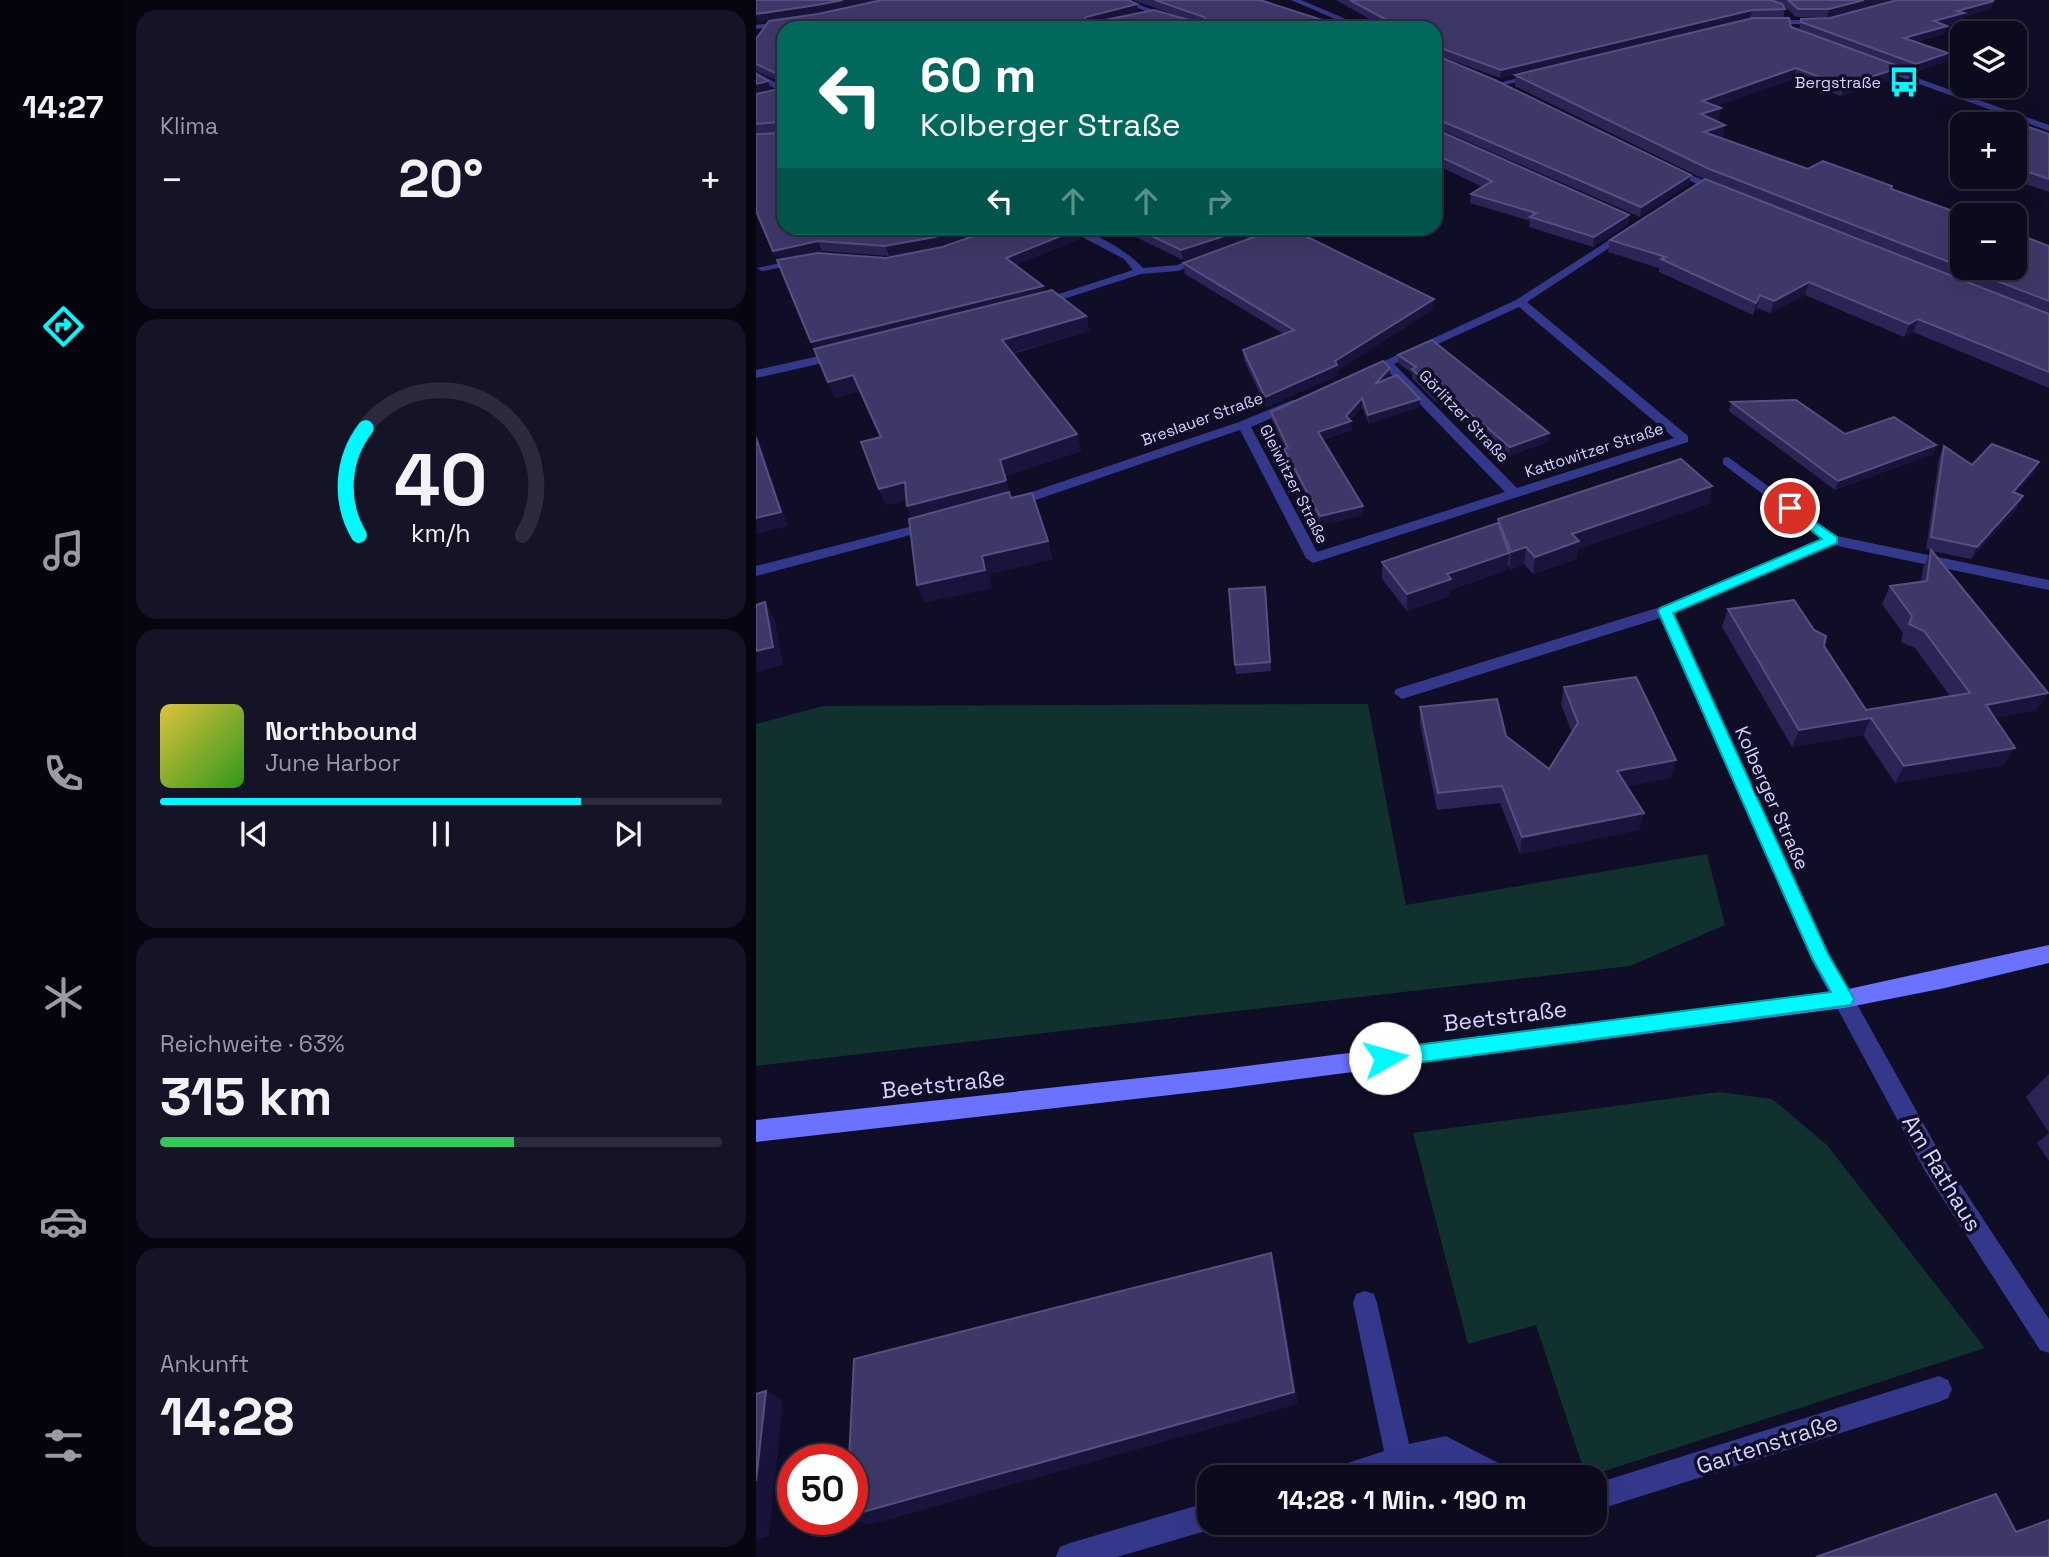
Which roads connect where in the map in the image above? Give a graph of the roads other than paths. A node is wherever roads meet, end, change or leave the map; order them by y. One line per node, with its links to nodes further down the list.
1 (1119, 0): 3 (street)
2 (1295, 0): 8 (street)
3 (1156, 12): 4 (street); 7 (street)
4 (1143, 16)
5 (1791, 18): 6 (street); 9 (street); 13 (street)
6 (1839, 19)
7 (1181, 21)
8 (1346, 21)
9 (1751, 23)
10 (777, 25): 12 (street)
11 (756, 27): 12 (street)
12 (767, 27): 14 (street)
13 (1793, 33)
14 (762, 37)
15 (1867, 62): 22 (street)
16 (1551, 71): 19 (street)
17 (756, 74): 20 (street)
18 (1486, 79): 19 (street)
19 (1499, 84): 21 (street)
20 (777, 90)
21 (1511, 90)
22 (2049, 128)
23 (1654, 160): 24 (street)
24 (1727, 194)
25 (1639, 223): 31 (street)
26 (1084, 235): 30 (street)
27 (1215, 255): 30 (street)
28 (810, 259): 29 (street)
29 (762, 268)
30 (1140, 271): 32 (street)
31 (1520, 302): 34 (street); 40 (street, Kattowitzer Straße)
32 (1026, 307)
33 (855, 351): 35 (street)
34 (1387, 363): 36 (street); 40 (street, Görlitzer Straße)
35 (756, 374)
36 (1352, 379)
37 (1304, 399): 38 (street, Breslauer Straße)
38 (1244, 425): 41 (street, Breslauer Straße); 44 (street, Gleiwitzer Straße)
39 (1728, 461): 43 (street)
40 (1515, 494): 44 (street, Kattowitzer Straße)
41 (1002, 506)
42 (950, 520): 45 (street)
43 (1832, 540): 46 (street); 47 (street)
44 (1313, 558)
45 (756, 571)
46 (2049, 586)
47 (1665, 611): 48 (street); 50 (street, Kolberger Straße)
48 (1402, 693)
49 (2049, 954): 50 (main road, Beetstraße)
50 (1844, 999): 51 (main road, Beetstraße); 53 (street, Am Rathaus)
51 (756, 1131)
52 (1365, 1303): 55 (street)
53 (2049, 1341)
54 (1939, 1389): 58 (street, Gartenstraße)
55 (1399, 1460): 56 (street); 57 (street)
56 (1382, 1465)
57 (1476, 1465)
58 (1607, 1494)
59 (1197, 1520): 60 (street)
60 (1070, 1557)

